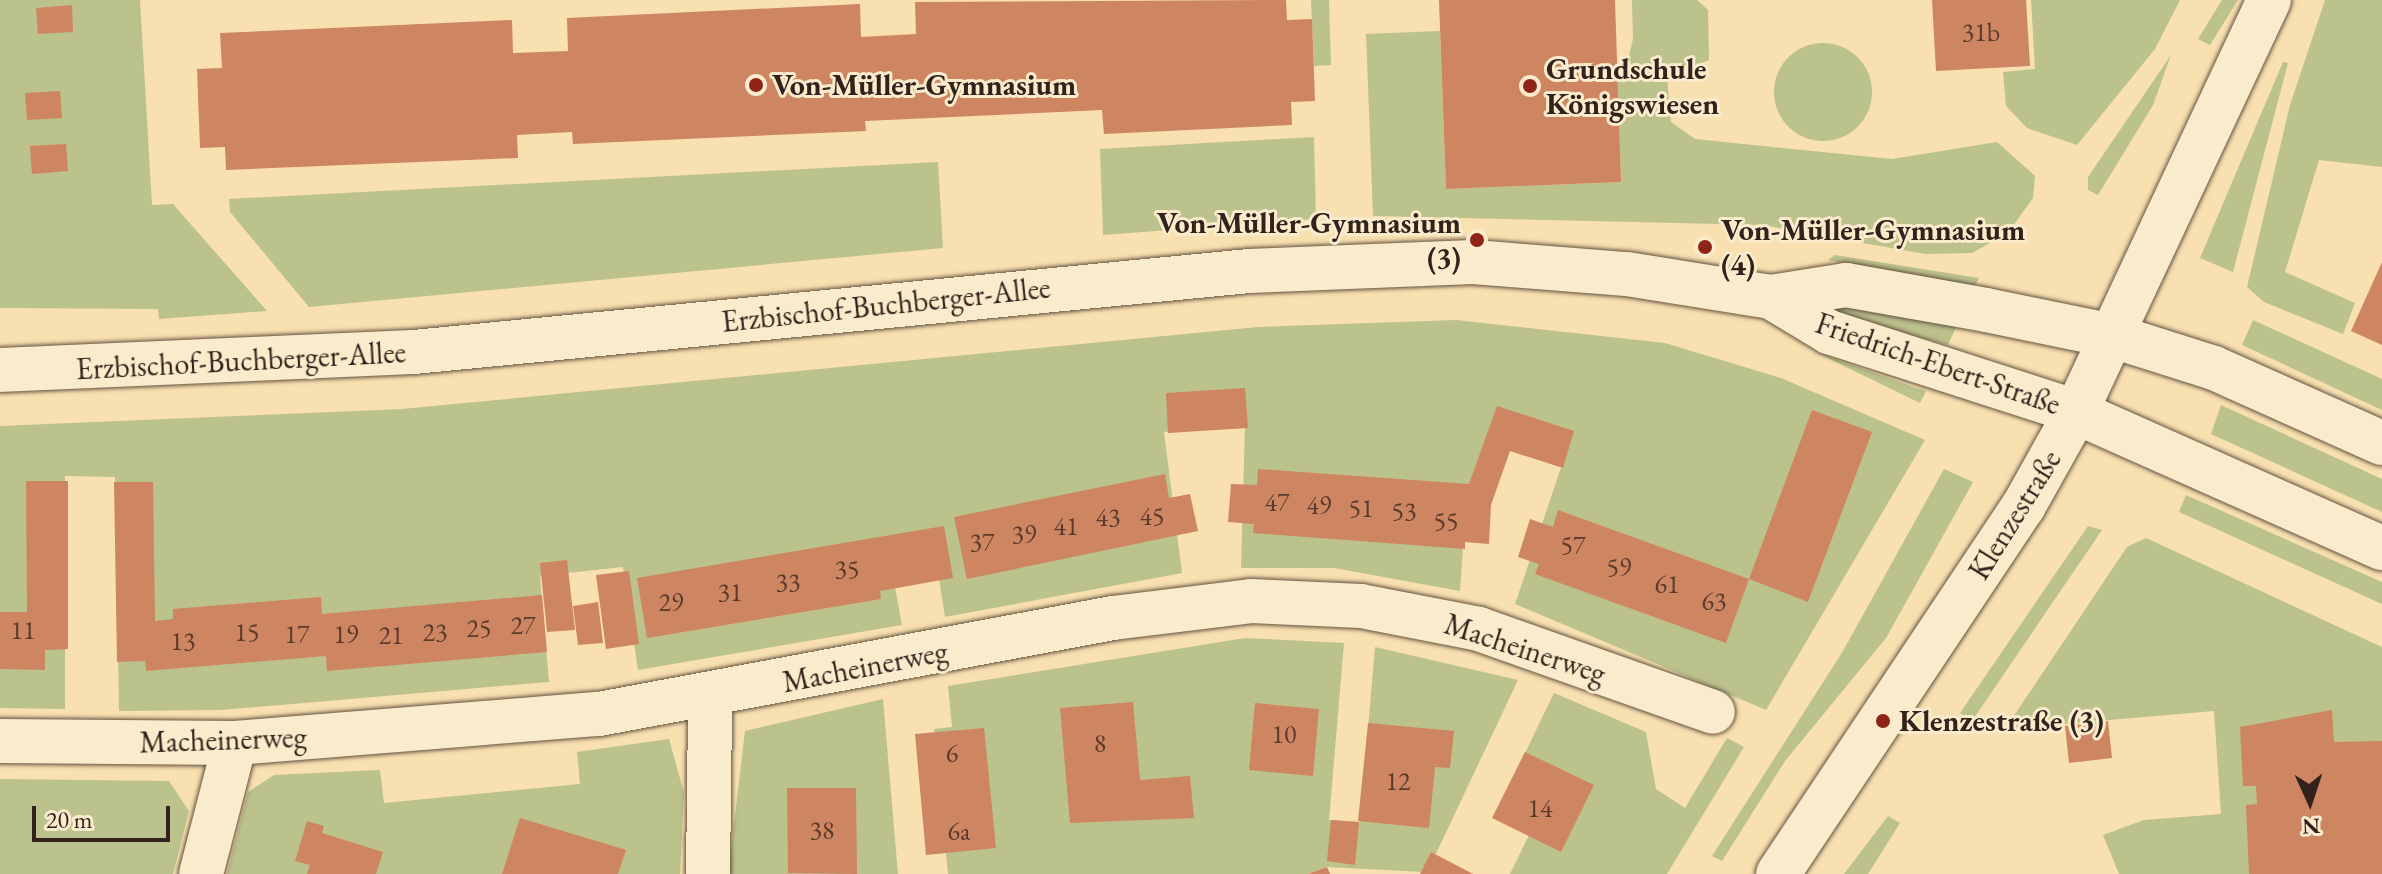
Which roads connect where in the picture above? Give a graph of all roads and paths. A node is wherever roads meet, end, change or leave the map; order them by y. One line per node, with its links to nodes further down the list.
1 (2269, 0): 3 (street, Klenzestraße)
2 (1771, 297): 3 (street, Friedrich-Ebert-Straße); 4 (street, Erzbischof-Buchberger-Allee); 5 (street, Friedrich-Ebert-Straße)
3 (2113, 336): 5 (street, Klenzestraße); 6 (street, Friedrich-Ebert-Straße)
4 (0, 370)
5 (2076, 412): 7 (street, Friedrich-Ebert-Straße); 14 (street, Klenzestraße)
6 (2382, 443)
7 (2382, 548)
8 (710, 698): 9 (street, Macheinerweg); 11 (street, Macheinerweg); 13 (street)
9 (1713, 712)
10 (0, 741): 11 (street, Macheinerweg)
11 (235, 743): 12 (street)
12 (201, 874)
13 (708, 874)
14 (1778, 874)

